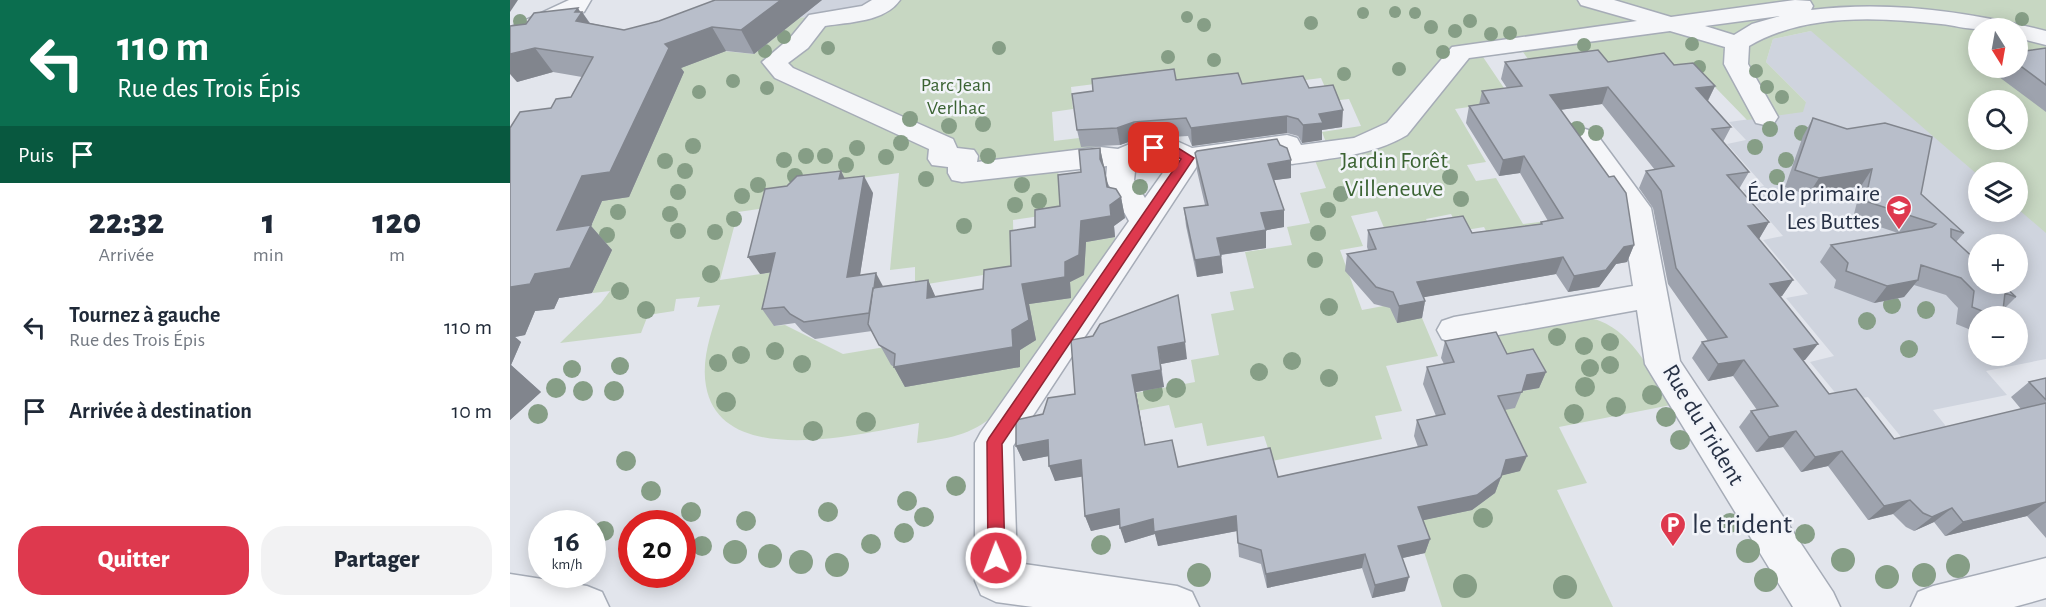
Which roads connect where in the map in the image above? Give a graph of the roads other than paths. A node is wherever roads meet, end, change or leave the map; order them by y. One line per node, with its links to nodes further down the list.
1 (580, 0): 10 (street)
2 (889, 0): 15 (street)
3 (1589, 0): 7 (street)
4 (1802, 6): 5 (street); 7 (street); 11 (street)
5 (1924, 6): 6 (street)
6 (1969, 18)
7 (1669, 23): 11 (street); 14 (street)
8 (2028, 34): 9 (street)
9 (2046, 38)
10 (510, 41)
11 (1737, 43): 12 (street)
12 (1765, 117)
13 (1585, 138): 17 (street, Rue du Trident)
14 (1188, 158): 15 (street); 16 (street)
15 (1122, 159): 16 (street)
16 (1144, 222): 20 (street)
17 (1651, 295): 18 (street); 24 (street, Rue du Trident)
18 (1455, 330)
19 (2046, 578): 25 (street)
20 (992, 594): 23 (street)
21 (510, 595): 22 (street)
22 (587, 607)
23 (1178, 607)
24 (1818, 607)
25 (1933, 607)

